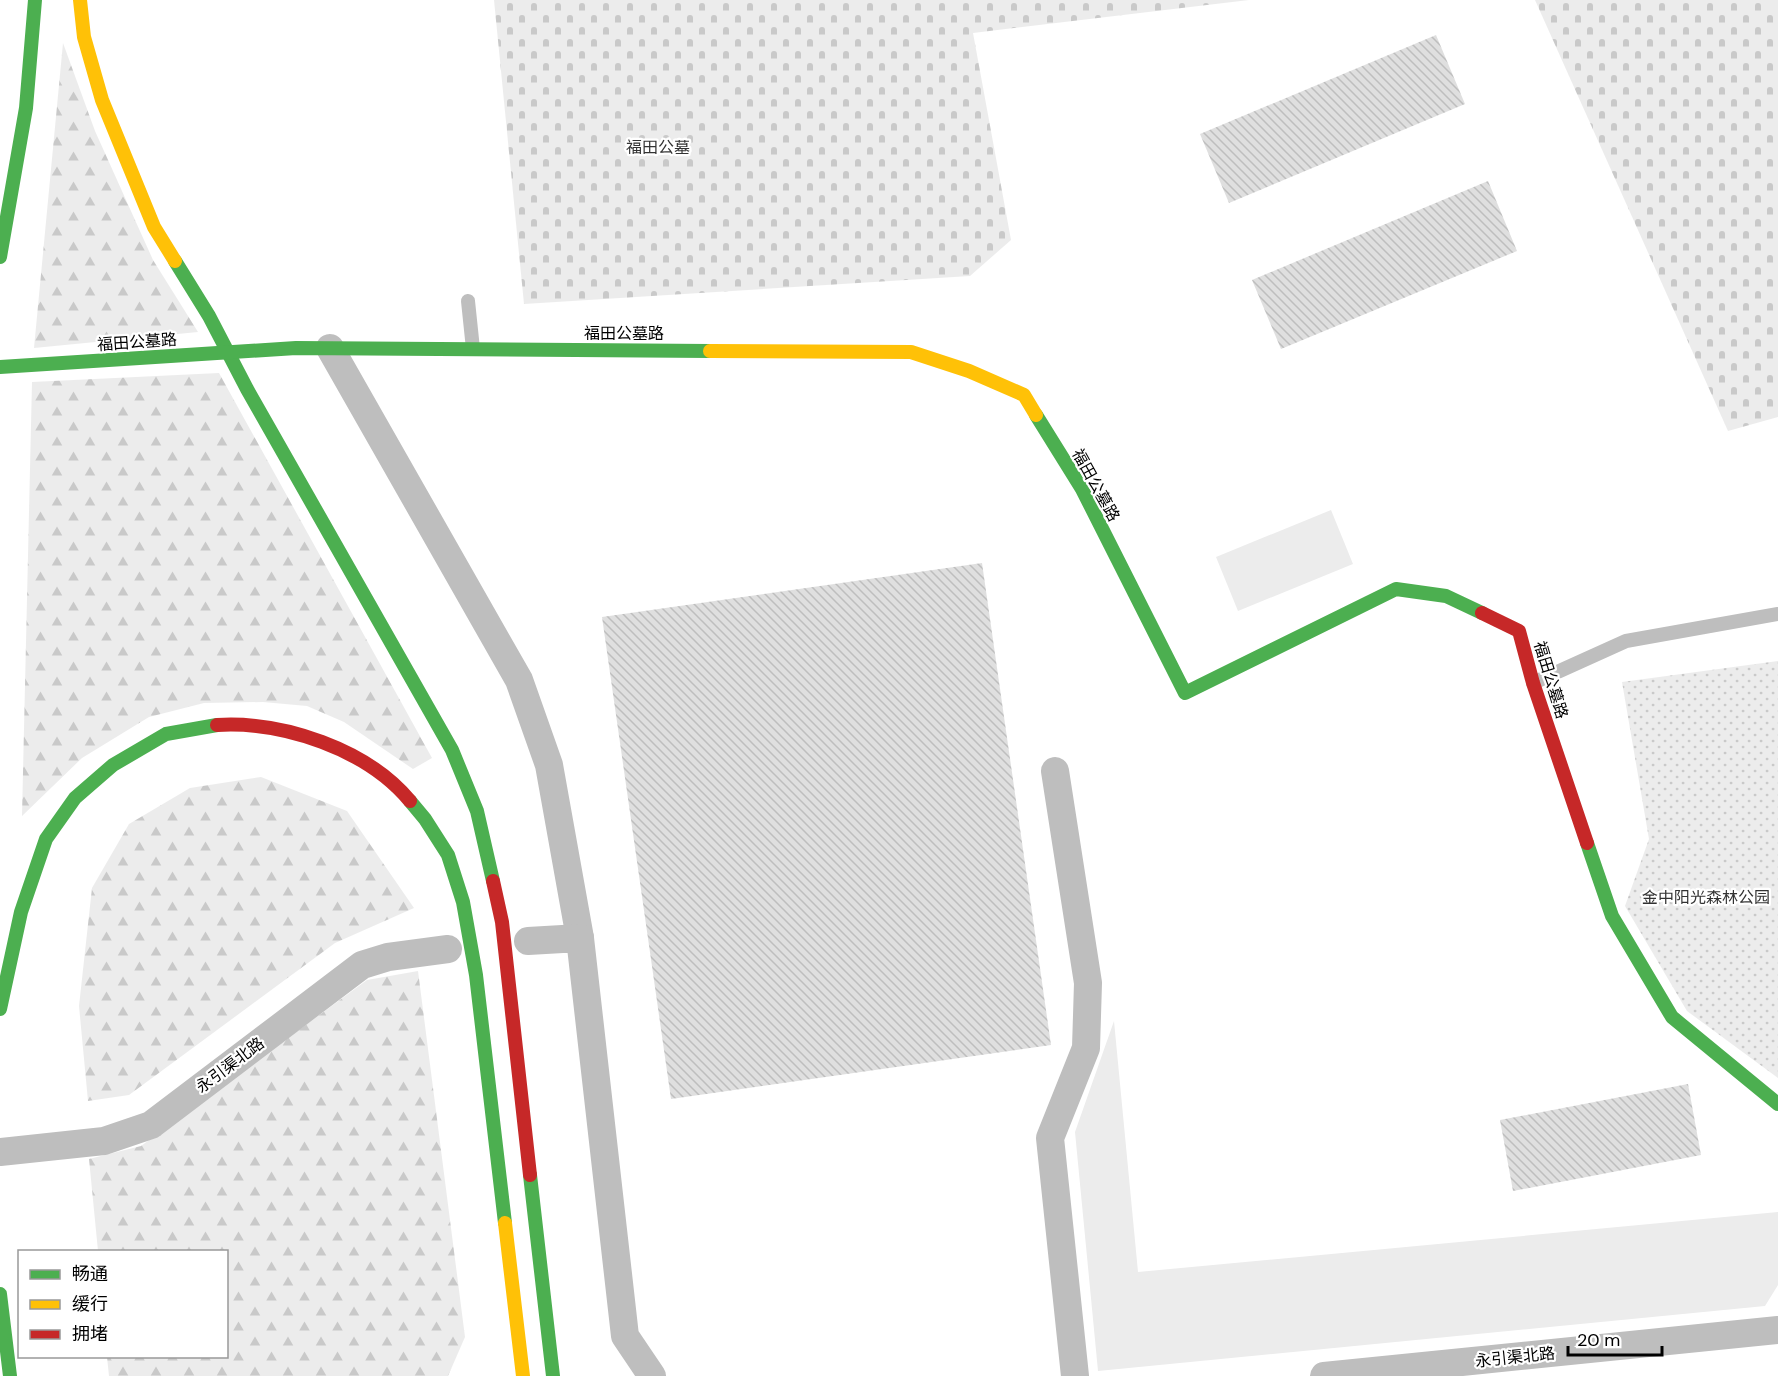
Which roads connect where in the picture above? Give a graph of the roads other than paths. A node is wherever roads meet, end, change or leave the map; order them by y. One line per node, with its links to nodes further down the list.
1 (35, 0): 3 (main road)
2 (81, 0): 21 (main road)
3 (0, 257)
4 (468, 301): 6 (lane)
5 (330, 348): 6 (main road, 福田公墓路); 7 (main road, 福田公墓路); 11 (street)
6 (473, 349): 9 (main road, 福田公墓路)
7 (0, 367)
8 (1778, 614): 9 (lane)
9 (1533, 683): 15 (main road, 福田公墓路)
10 (1055, 771): 23 (street)
11 (580, 938): 12 (street); 22 (street)
12 (528, 940)
13 (448, 950): 16 (street, 永引渠北路)
14 (0, 1009): 20 (main road)
15 (1778, 1104)
16 (0, 1152)
17 (0, 1294): 19 (main road)
18 (1778, 1330): 24 (street, 永引渠北路)
19 (10, 1376)
20 (523, 1376)
21 (553, 1376)
22 (652, 1376)
23 (1075, 1376)
24 (1324, 1376)

